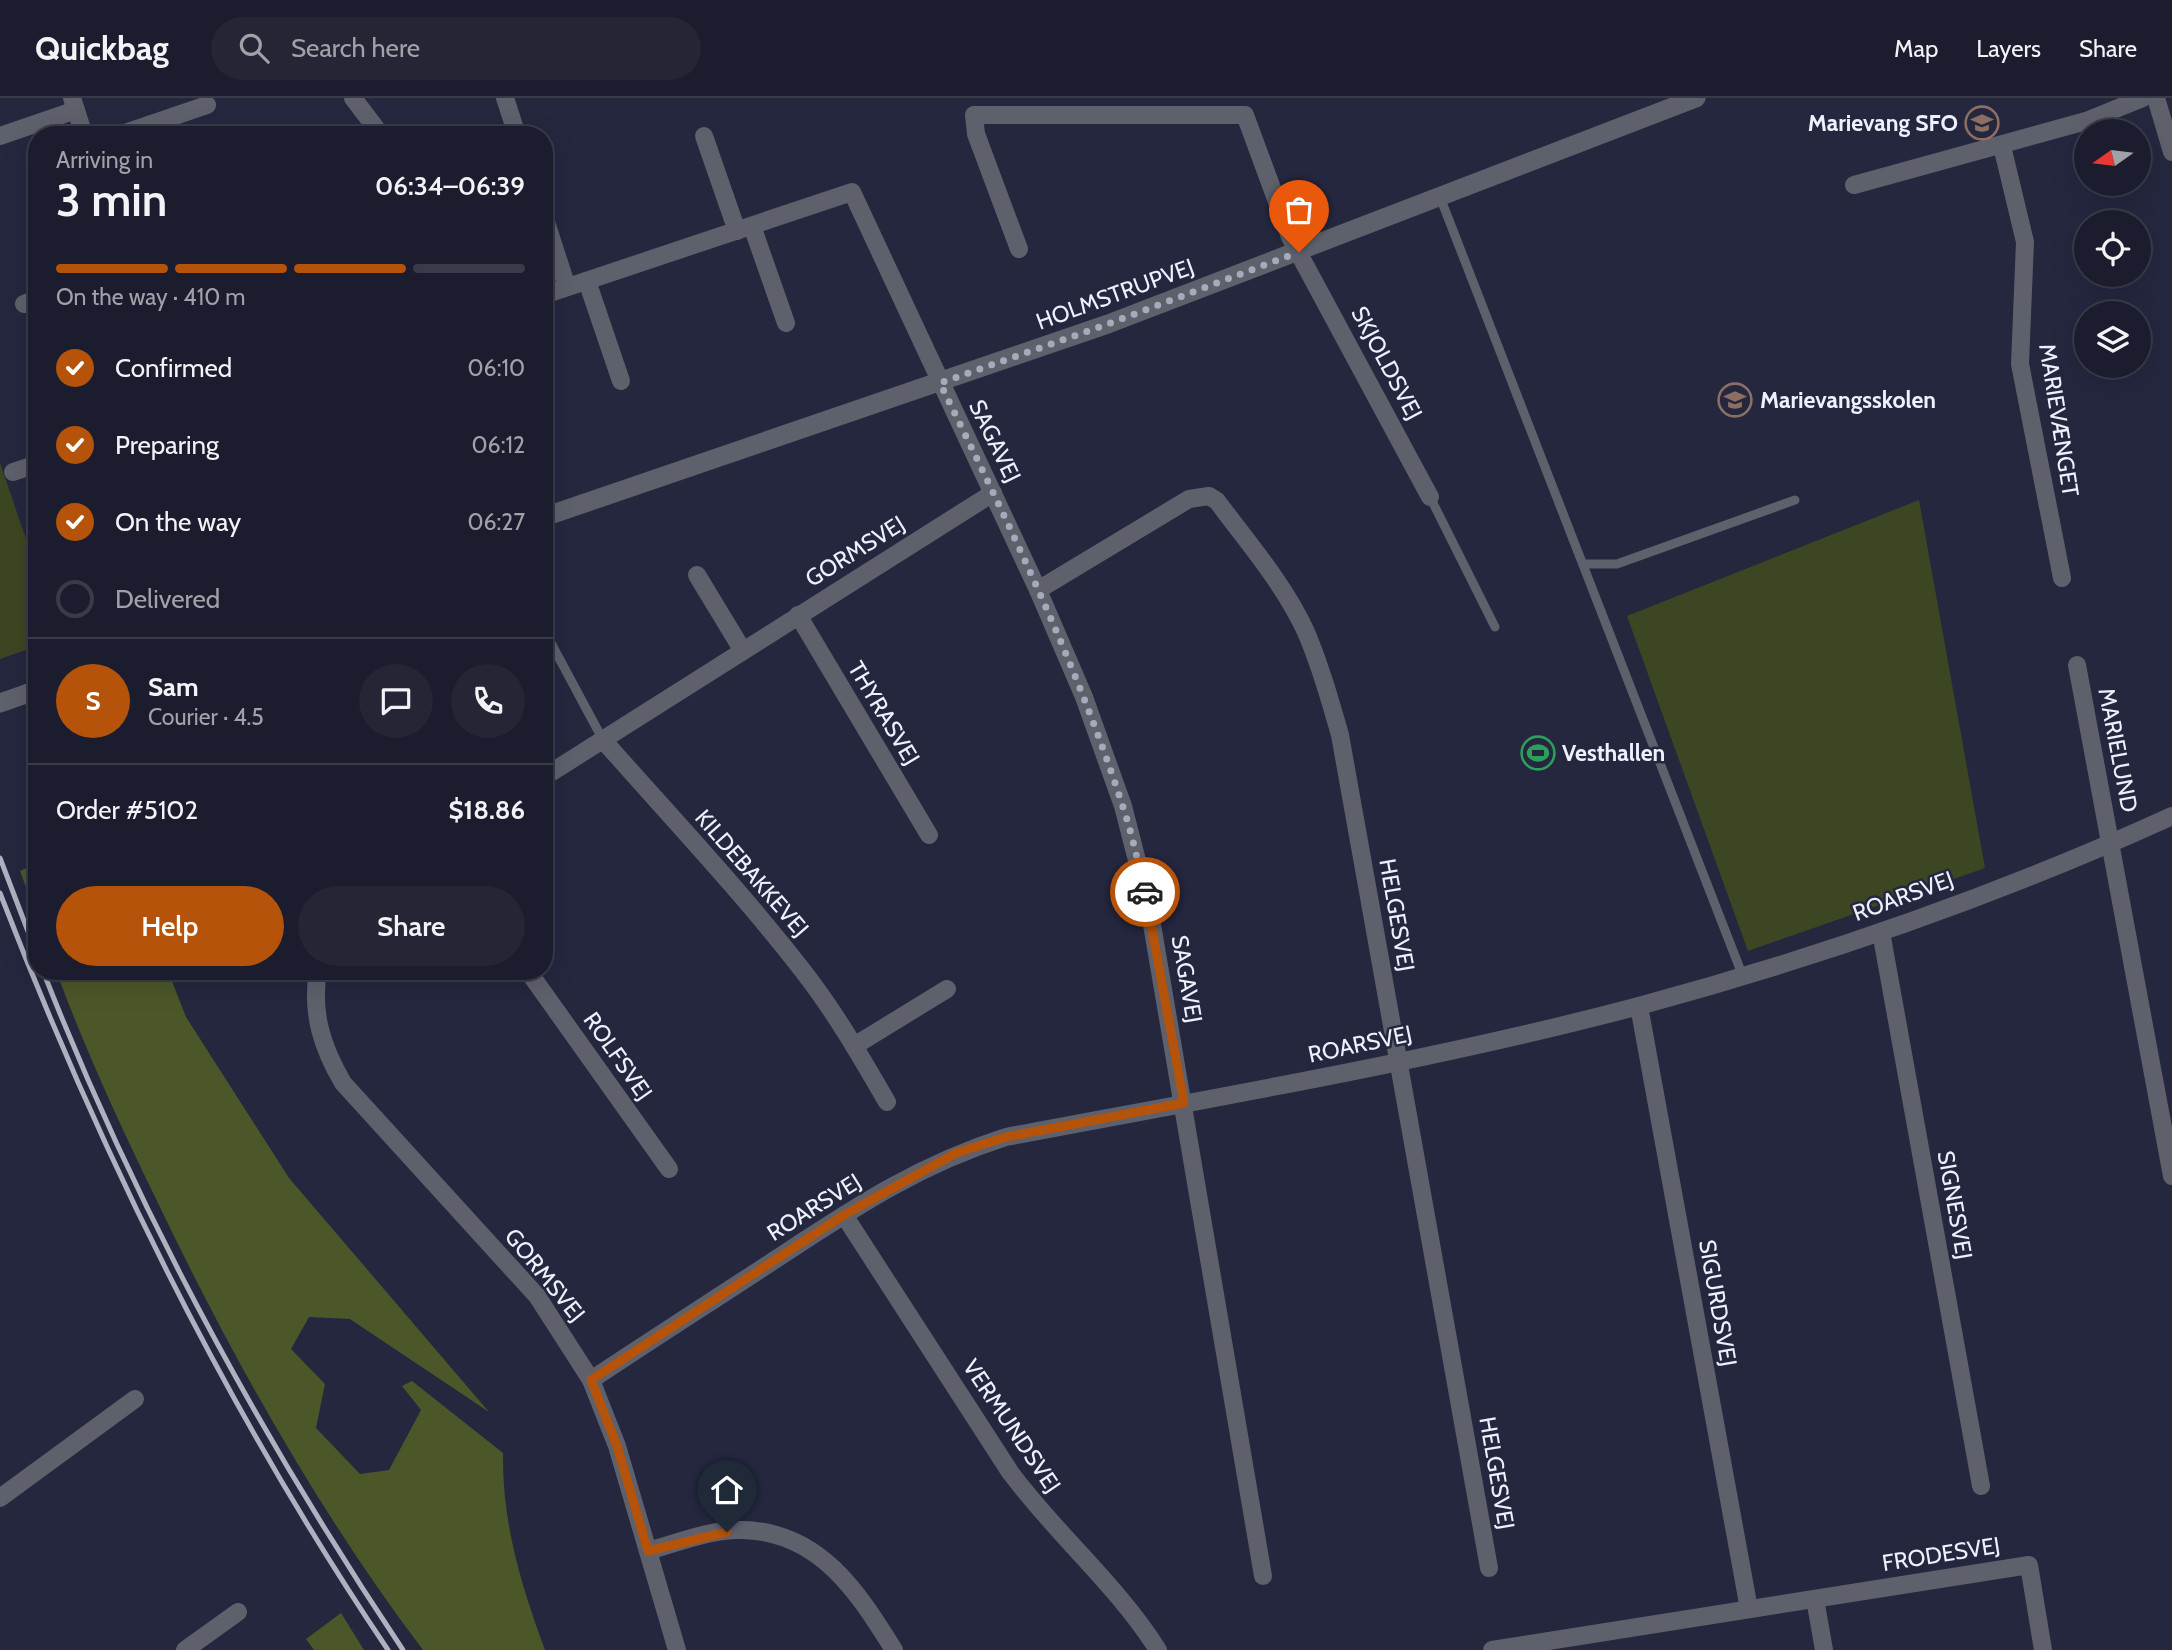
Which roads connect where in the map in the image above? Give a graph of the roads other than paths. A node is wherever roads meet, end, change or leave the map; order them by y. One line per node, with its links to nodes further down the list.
1 (353, 98): 10 (street)
2 (505, 98): 11 (street)
3 (1696, 98): 17 (street, HOLMSTRUPVEJ)
4 (2143, 98): 14 (street)
5 (2155, 98): 15 (street)
6 (74, 104): 8 (street); 12 (street)
7 (208, 105): 9 (street)
8 (81, 126)
9 (146, 126)
10 (374, 126)
11 (514, 126)
12 (0, 136)
13 (704, 136): 18 (street)
14 (2002, 146): 16 (street); 36 (street, MARIEVÆNGET)
15 (2172, 152)
16 (1854, 185)
17 (1440, 197): 21 (street, HOLMSTRUPVEJ); 34 (lane)
18 (744, 228): 22 (street); 25 (street); 27 (street, SAGAVEJ)
19 (553, 244): 23 (street)
20 (1019, 249): 21 (street, SKJOLDSVEJ)
21 (1299, 252): 27 (street, HOLMSTRUPVEJ); 31 (street, SKJOLDSVEJ)
22 (587, 281): 23 (street); 26 (street)
23 (567, 287): 24 (street)
24 (553, 292)
25 (786, 323)
26 (621, 381)
27 (940, 383): 30 (street, SAGAVEJ); 33 (street, HOLMSTRUPVEJ)
28 (28, 467): 29 (street)
29 (13, 472)
30 (993, 493): 37 (street, SAGAVEJ); 38 (street, GORMSVEJ)
31 (1430, 497): 39 (lane)
32 (1796, 500): 34 (lane)
33 (553, 514)
34 (1584, 564): 51 (lane)
35 (697, 575): 41 (street)
36 (2062, 578)
37 (1038, 590): 57 (street, HELGESVEJ); 59 (street, SAGAVEJ)
38 (798, 615): 41 (street, GORMSVEJ); 48 (street, THYRASVEJ)
39 (1496, 628)
40 (553, 647): 45 (lane)
41 (743, 652): 45 (street, GORMSVEJ)
42 (2077, 665): 49 (street, MARIELUND)
43 (28, 693): 44 (street)
44 (0, 703)
45 (603, 740): 46 (street, GORMSVEJ); 56 (street, KILDEBAKKEVEJ)
46 (553, 771)
47 (2172, 816): 49 (street, ROARSVEJ)
48 (929, 835)
49 (2112, 844): 50 (street, ROARSVEJ); 61 (street, MARIELUND)
50 (1881, 932): 51 (street, ROARSVEJ); 65 (street, SIGNESVEJ)
51 (1742, 974): 55 (street, ROARSVEJ)
52 (318, 980): 63 (street, GORMSVEJ)
53 (534, 980): 60 (street, ROLFSVEJ)
54 (947, 989): 56 (street)
55 (1639, 1006): 57 (street, ROARSVEJ); 71 (street, SIGURDSVEJ)
56 (854, 1046): 58 (street, KILDEBAKKEVEJ)
57 (1398, 1062): 59 (street, ROARSVEJ); 68 (street, HELGESVEJ)
58 (887, 1102)
59 (1184, 1103): 62 (street, ROARSVEJ); 69 (street, SAGAVEJ)
60 (668, 1169)
61 (2172, 1176)
62 (844, 1215): 63 (street, ROARSVEJ); 77 (street, VERMUNDSVEJ)
63 (591, 1380): 67 (street, GORMSVEJ)
64 (135, 1399): 66 (street)
65 (1981, 1486)
66 (0, 1498)
67 (648, 1551): 75 (street, GORMSVEJ); 76 (street)
68 (1489, 1568)
69 (1263, 1576)
70 (1815, 1599): 71 (street, FRODESVEJ); 79 (street); 80 (street, FRODESVEJ)
71 (1749, 1609): 73 (street, FRODESVEJ)
72 (238, 1612): 74 (street)
73 (1600, 1642): 78 (street, FRODESVEJ)
74 (186, 1650)
75 (677, 1650)
76 (894, 1650)
77 (1158, 1650)
78 (1492, 1650)
79 (1824, 1650)
80 (2043, 1650)

